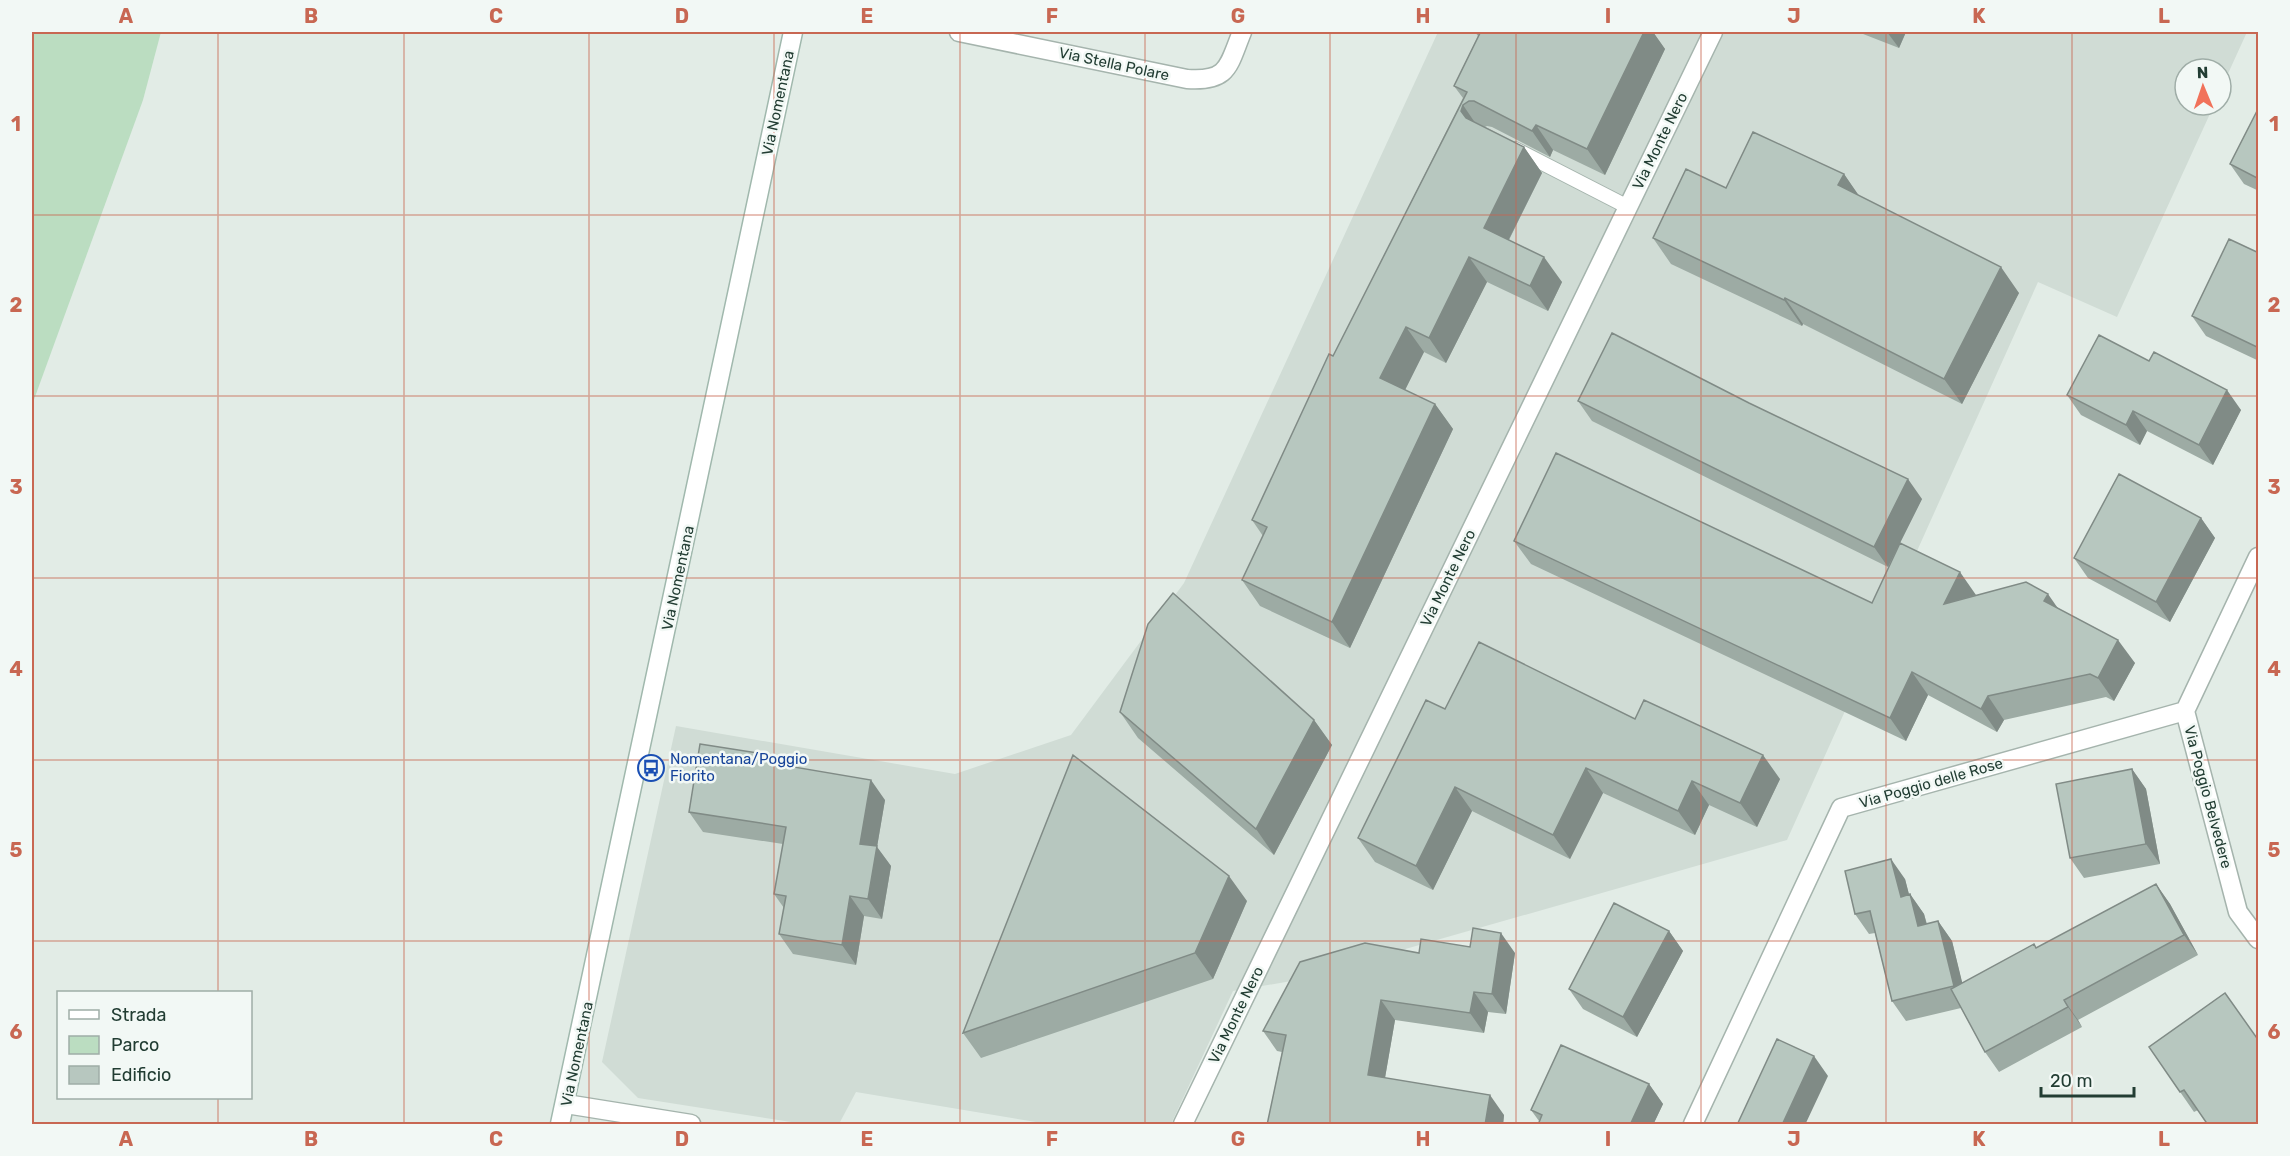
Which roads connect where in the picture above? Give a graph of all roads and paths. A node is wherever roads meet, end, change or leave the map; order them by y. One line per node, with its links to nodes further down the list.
1 (793, 32): 10 (street, Via Nomentana)
2 (959, 32): 3 (street, Via Stella Polare)
3 (1242, 32)
4 (1713, 32): 6 (street, Via Monte Nero)
5 (1498, 140): 6 (lane)
6 (1628, 207): 13 (street, Via Monte Nero)
7 (2259, 557): 8 (street, Via Poggio Belvedere)
8 (2185, 711): 9 (street, Via Poggio Belvedere); 14 (street, Via Poggio delle Rose)
9 (2259, 939)
10 (566, 1104): 11 (street, Via Nomentana); 12 (street)
11 (560, 1125)
12 (691, 1125)
13 (1183, 1125)
14 (1693, 1125)

